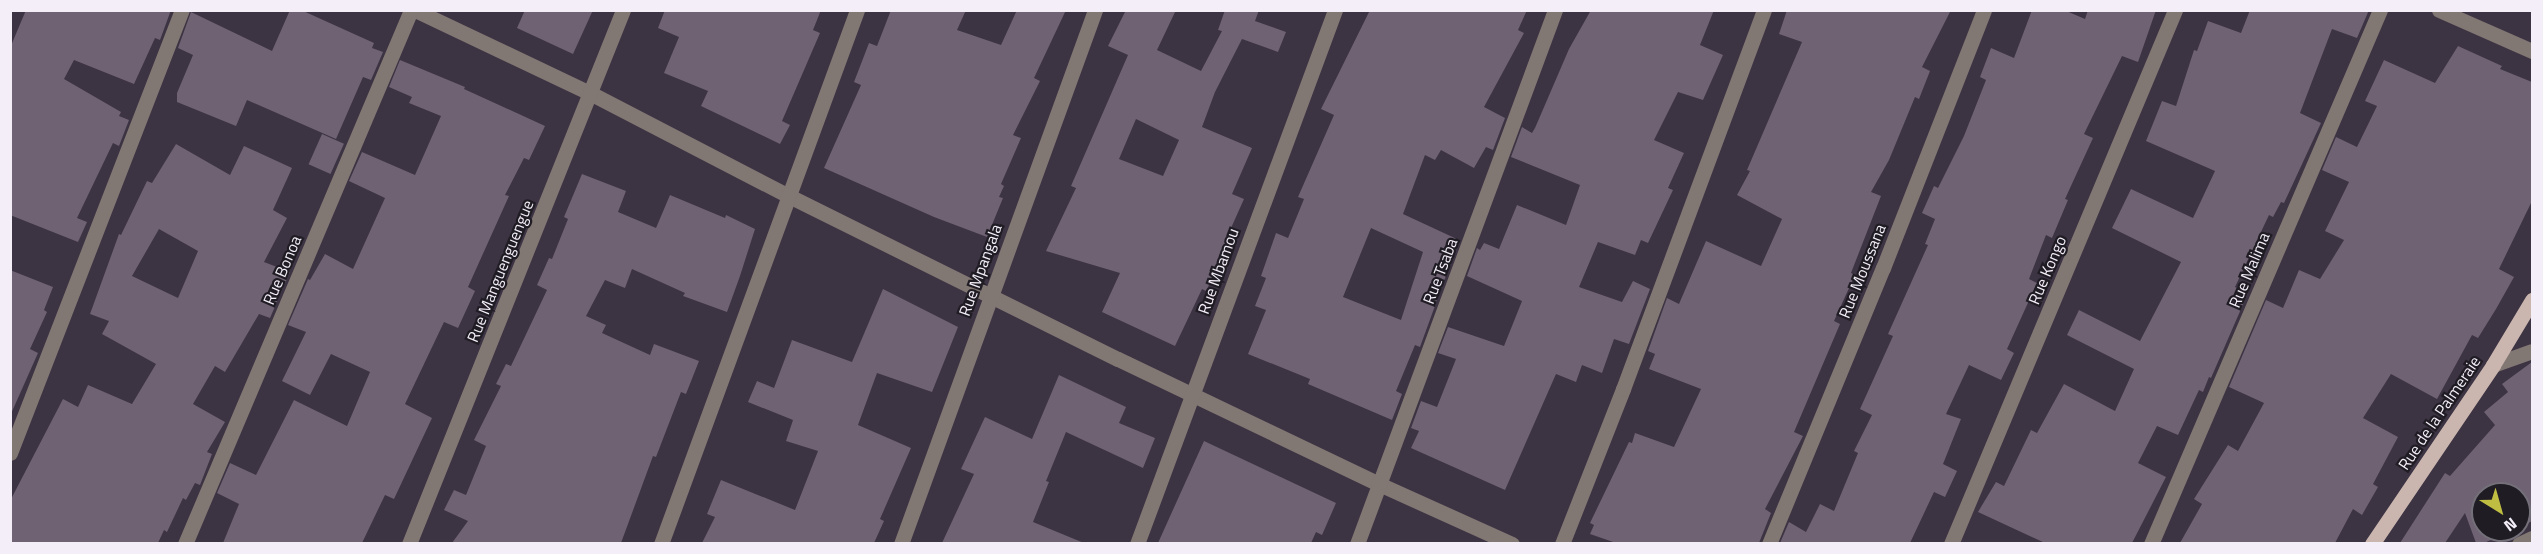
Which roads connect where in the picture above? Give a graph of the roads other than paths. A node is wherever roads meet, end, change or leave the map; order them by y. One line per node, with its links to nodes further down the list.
1 (182, 10): 21 (street)
2 (413, 10): 14 (street); 24 (street, Rue Bonoa)
3 (624, 10): 14 (street, Rue Manguenguengue)
4 (857, 10): 15 (street)
5 (1095, 10): 16 (street, Rue Mpangala)
6 (1335, 10): 20 (street, Rue Mbamou)
7 (1555, 10): 22 (street, Rue Tsaba)
8 (1764, 10): 31 (street)
9 (1984, 10): 32 (street, Rue Moussana)
10 (2175, 10): 33 (street, Rue Kongo)
11 (2380, 10): 34 (street, Rue Malima)
12 (2439, 10): 13 (street)
13 (2532, 51)
14 (590, 93): 15 (street); 25 (street, Rue Manguenguengue)
15 (787, 195): 16 (street); 26 (street)
16 (990, 296): 20 (street); 27 (street, Rue Mpangala)
17 (2532, 300): 19 (main road, Rue de la Palmeraie)
18 (2532, 351): 19 (street)
19 (2493, 365): 35 (main road, Rue de la Palmeraie)
20 (1192, 393): 22 (street); 28 (street, Rue Mbamou)
21 (10, 453)
22 (1379, 484): 29 (street, Rue Tsaba); 30 (street)
23 (2532, 538): 36 (street)
24 (186, 543)
25 (409, 543)
26 (661, 543)
27 (901, 543)
28 (1137, 543)
29 (1357, 543)
30 (1512, 543)
31 (1562, 543)
32 (1769, 543)
33 (1951, 543)
34 (2151, 543)
35 (2372, 543)
36 (2519, 543)

